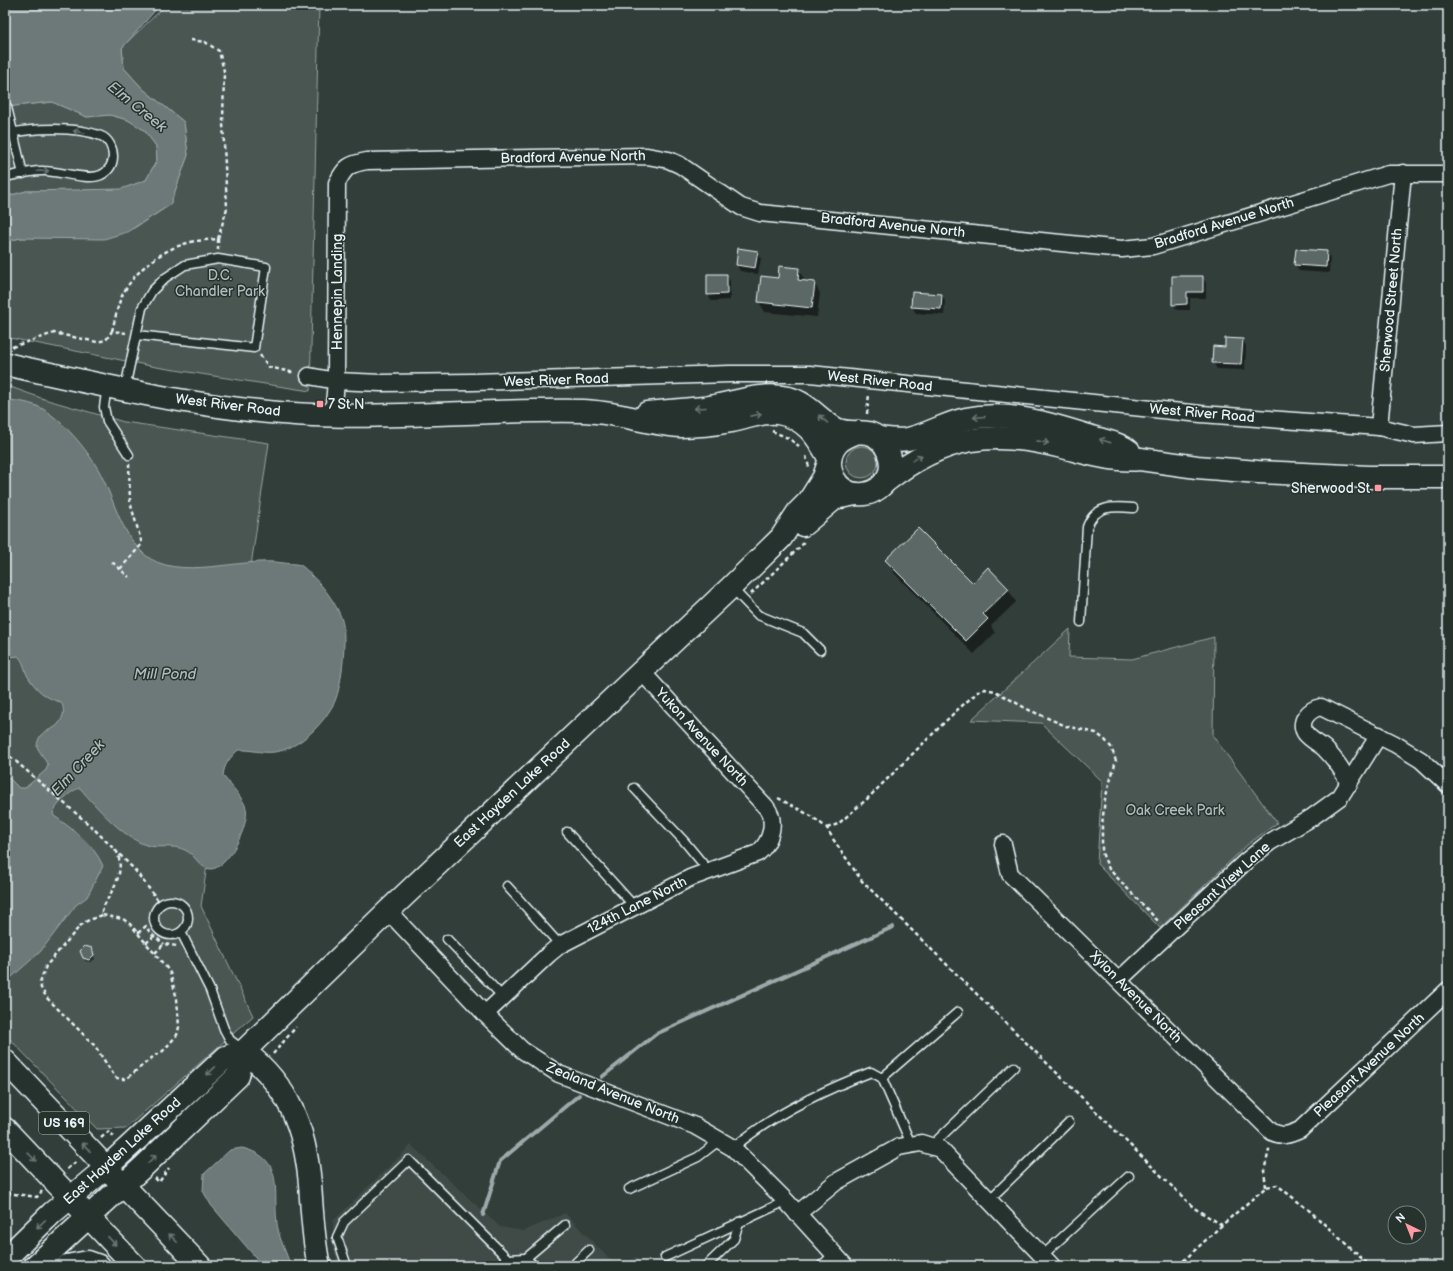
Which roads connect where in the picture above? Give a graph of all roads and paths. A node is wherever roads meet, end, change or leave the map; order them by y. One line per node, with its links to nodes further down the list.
1 (191, 40): 9 (path)
2 (7, 107): 3 (lane)
3 (9, 133): 6 (lane); 6 (lane, one-way to 3)
4 (344, 170): 5 (street, Bradford Avenue North); 15 (street, Hennepin Landing)
5 (1403, 173): 7 (street, Bradford Avenue North); 19 (street, Sherwood Street North)
6 (23, 174): 8 (lane)
7 (1448, 174)
8 (5, 177)
9 (112, 331): 10 (path); 12 (path)
10 (137, 334): 11 (lane); 11 (lane); 16 (lane)
11 (254, 348): 13 (path)
12 (7, 355): 16 (main road, West River Road)
13 (309, 376): 15 (street, West River Road)
14 (871, 380): 15 (street, West River Road); 19 (street, West River Road); 20 (path)
15 (336, 381): 18 (street, Hennepin Landing)
16 (116, 387): 18 (main road, West River Road); 22 (lane)
17 (622, 415): 18 (main road, West River Road); 20 (main road, West River Road, one-way to 17); 24 (main road, West River Road, one-way to 24)
18 (333, 416)
19 (1379, 427): 21 (street, West River Road)
20 (867, 428): 23 (main road, West River Road, one-way to 20); 24 (main road); 26 (main road)
21 (1448, 433)
22 (129, 455): 32 (path)
23 (1140, 459): 25 (main road, West River Road); 26 (main road, West River Road, one-way to 23)
24 (830, 461): 27 (main road); 30 (main road, East Hayden Lake Road)
25 (1448, 477)
26 (886, 481): 27 (main road)
27 (856, 494): 30 (main road, East Hayden Lake Road)
28 (1133, 508): 36 (lane)
29 (810, 537): 35 (path)
30 (781, 538): 34 (main road, East Hayden Lake Road)
31 (112, 562): 32 (path)
32 (120, 569): 33 (path)
33 (129, 577)
34 (731, 586): 37 (lane); 38 (main road, East Hayden Lake Road)
35 (753, 592)
36 (1081, 622)
37 (820, 650)
38 (641, 671): 44 (street, Yukon Avenue North); 53 (main road, East Hayden Lake Road)
39 (1379, 735): 41 (street, Pleasant View Lane); 41 (street); 42 (street)
40 (5, 752): 48 (path)
41 (1350, 784): 56 (street, Pleasant View Lane)
42 (1448, 785)
43 (634, 788): 49 (lane)
44 (763, 803): 45 (path); 49 (street, 124th Lane North)
45 (827, 828): 56 (path); 98 (path)
46 (566, 832): 52 (lane)
47 (1003, 844): 65 (street, Xylon Avenue North)
48 (117, 852): 51 (path); 54 (path)
49 (708, 870): 52 (street, 124th Lane North)
50 (507, 886): 62 (lane)
51 (161, 904): 55 (lane); 55 (lane)
52 (634, 906): 62 (street, 124th Lane North)
53 (388, 911): 69 (street, Zealand Avenue North); 70 (main road, East Hayden Lake Road)
54 (102, 915): 57 (path); 63 (path)
55 (181, 932): 64 (lane)
56 (1170, 932): 65 (street, Pleasant View Lane)
57 (138, 933): 58 (path); 60 (path)
58 (153, 936): 60 (path); 61 (path)
59 (447, 939): 67 (lane)
60 (146, 943): 63 (path)
61 (164, 944): 63 (path); 64 (path)
62 (560, 945): 67 (street, 124th Lane North)
63 (155, 953)
64 (194, 959): 70 (lane)
65 (1119, 980): 77 (street, Xylon Avenue North)
66 (1448, 990): 77 (street, Pleasant Avenue North)
67 (504, 997): 69 (street, 124th Lane North)
68 (958, 1012): 73 (lane)
69 (485, 1014): 78 (street, Zealand Avenue North)
70 (244, 1051): 82 (main road, East Hayden Lake Road, one-way to 82); 85 (main road, East Hayden Lake Road, one-way to 70); 111 (main road)
71 (5, 1061): 81 (main road, US 169, one-way to 71)
72 (1014, 1067): 80 (lane)
73 (882, 1078): 78 (lane); 79 (lane)
74 (1069, 1122): 91 (lane)
75 (5, 1129): 84 (main road, one-way to 84)
76 (109, 1131): 81 (path)
77 (1279, 1134): 87 (path)
78 (726, 1144): 88 (lane); 92 (street, Zealand Avenue North)
79 (911, 1144): 80 (street); 94 (street)
80 (931, 1146): 91 (street)
81 (89, 1150): 82 (main road, US 169); 84 (path)
82 (106, 1168): 85 (main road, US 169); 90 (main road, East Hayden Lake Road)
83 (1128, 1176): 105 (lane)
84 (54, 1181): 89 (path); 90 (main road)
85 (122, 1185): 95 (main road, East Hayden Lake Road); 110 (main road, US 169, one-way to 85)
86 (5, 1187): 89 (path)
87 (1266, 1187): 98 (path); 120 (path)
88 (629, 1189)
89 (7, 1193): 93 (path)
90 (71, 1198): 95 (main road); 103 (main road, East Hayden Lake Road, one-way to 103)
91 (989, 1200): 105 (street)
92 (786, 1201): 94 (street, Zealand Avenue North); 96 (lane)
93 (5, 1212)
94 (797, 1214): 100 (street, Zealand Avenue North)
95 (89, 1217): 106 (main road, East Hayden Lake Road); 109 (main road, one-way to 109)
96 (740, 1222): 101 (lane); 116 (lane)
97 (565, 1225): 102 (lane)
98 (1222, 1225): 119 (path)
99 (589, 1250): 115 (lane)
100 (834, 1254): 117 (lane); 118 (street, Zealand Avenue North)
101 (665, 1257)
102 (526, 1258): 104 (lane); 114 (lane)
103 (5, 1259)
104 (508, 1259): 112 (lane); 113 (lane)
105 (1047, 1261)
106 (35, 1266)
107 (67, 1266): 108 (main road)
108 (99, 1266)
109 (135, 1266)
110 (200, 1266)
111 (319, 1266)
112 (347, 1266)
113 (500, 1266)
114 (534, 1266)
115 (572, 1266)
116 (706, 1266)
117 (821, 1266)
118 (846, 1266)
119 (1178, 1266)
120 (1370, 1266)

